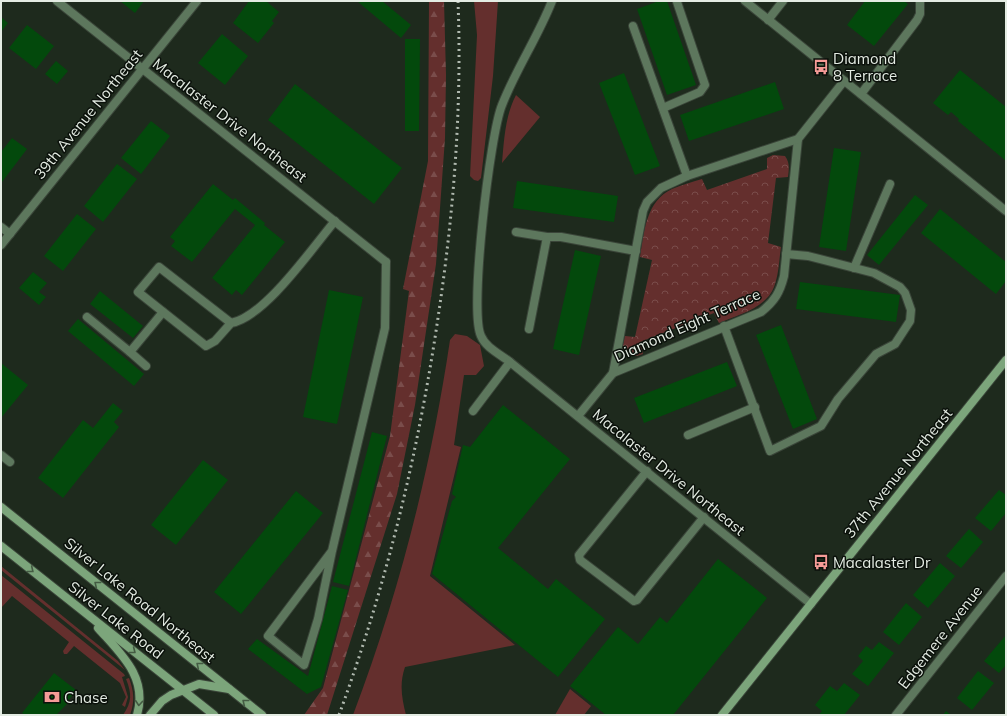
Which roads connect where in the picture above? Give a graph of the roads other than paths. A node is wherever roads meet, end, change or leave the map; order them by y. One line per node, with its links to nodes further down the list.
1 (57, 1): 10 (street, Macalaster Drive Northeast)
2 (197, 1): 10 (street, 39th Avenue Northeast)
3 (552, 1): 34 (street, Macalaster Drive Northeast)
4 (745, 1): 8 (street)
5 (783, 1): 8 (street)
6 (920, 1): 12 (street)
7 (677, 2): 13 (street)
8 (768, 20): 11 (street)
9 (633, 26): 13 (street)
10 (143, 70): 18 (street, Macalaster Drive Northeast); 21 (street, 39th Avenue Northeast)
11 (844, 81): 12 (street); 14 (street)
12 (861, 94): 17 (street)
13 (663, 108): 15 (street)
14 (798, 138): 15 (street, Diamond Eight Terrace); 25 (street, Diamond Eight Terrace)
15 (687, 176): 24 (street, Diamond Eight Terrace)
16 (890, 184): 26 (street)
17 (1006, 211)
18 (335, 221): 29 (street); 47 (street, Macalaster Drive Northeast)
19 (1, 227): 21 (street)
20 (516, 232): 22 (street)
21 (10, 234): 23 (street, 39th Avenue Northeast)
22 (547, 237): 24 (street); 31 (street)
23 (1, 245)
24 (636, 251): 36 (street, Diamond Eight Terrace)
25 (786, 254): 26 (street); 30 (street, Diamond Eight Terrace)
26 (854, 268): 37 (street)
27 (163, 312): 29 (street); 29 (street); 32 (street)
28 (87, 317): 32 (street)
29 (231, 323)
30 (724, 326): 36 (street, Diamond Eight Terrace); 37 (street)
31 (529, 329)
32 (130, 352): 35 (street)
33 (1006, 360): 49 (main road, 37th Avenue Northeast)
34 (510, 362): 38 (street); 39 (street, Macalaster Drive Northeast)
35 (146, 366)
36 (613, 373): 39 (street, Diamond Eight Terrace)
37 (755, 407): 40 (street)
38 (473, 411)
39 (578, 416): 43 (street, Macalaster Drive Northeast)
40 (688, 435)
41 (1, 455): 42 (street)
42 (10, 462)
43 (647, 471): 45 (street, Macalaster Drive Northeast); 45 (street)
44 (1, 507): 51 (main road, Silver Lake Road Northeast, one-way to 44)
45 (704, 517): 49 (street, Macalaster Drive Northeast)
46 (1, 546): 50 (main road, Silver Lake Road, one-way to 50)
47 (332, 551): 47 (street)
48 (1006, 576): 58 (street, Edgemere Avenue)
49 (811, 604): 57 (main road, 37th Avenue Northeast)
50 (85, 613): 52 (main road, Silver Lake Road, one-way to 52); 53 (main road, one-way to 53)
51 (229, 689): 52 (main road); 56 (main road, Silver Lake Road Northeast, one-way to 51)
52 (183, 690): 54 (main road); 55 (main road, Silver Lake Road)
53 (136, 715)
54 (150, 715)
55 (214, 715)
56 (262, 715)
57 (722, 715)
58 (896, 715)

